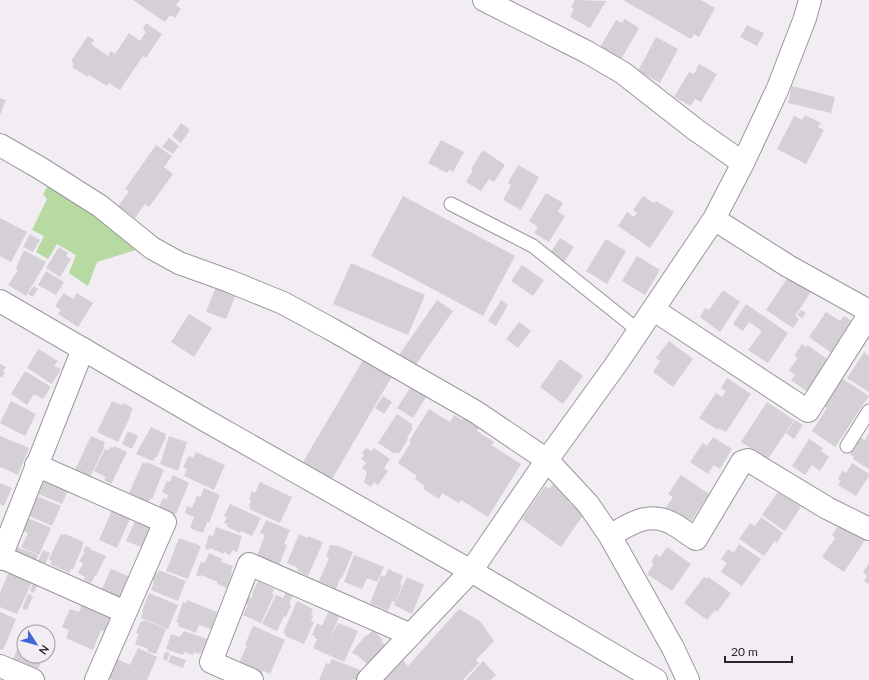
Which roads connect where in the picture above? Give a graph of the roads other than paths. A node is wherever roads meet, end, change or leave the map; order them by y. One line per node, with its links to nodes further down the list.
1 (484, 0): 4 (street)
2 (810, 0): 4 (street)
3 (0, 145): 15 (street)
4 (743, 163): 6 (street)
5 (451, 204): 11 (lane)
6 (714, 219): 8 (street); 9 (street)
7 (0, 301): 12 (street)
8 (654, 310): 10 (street); 11 (street)
9 (869, 311)
10 (869, 315)
11 (639, 331): 15 (street)
12 (82, 349): 16 (street); 20 (street)
13 (869, 411): 14 (lane)
14 (847, 446)
15 (546, 460): 18 (street); 20 (street)
16 (36, 465): 19 (street); 21 (street)
17 (869, 529): 18 (street)
18 (610, 536): 29 (street)
19 (0, 558): 21 (street)
20 (470, 570): 22 (street); 28 (street)
21 (125, 612): 25 (street)
22 (411, 635): 26 (street); 27 (street)
23 (0, 666): 24 (street)
24 (33, 680)
25 (96, 680)
26 (252, 680)
27 (368, 680)
28 (656, 680)
29 (688, 680)

